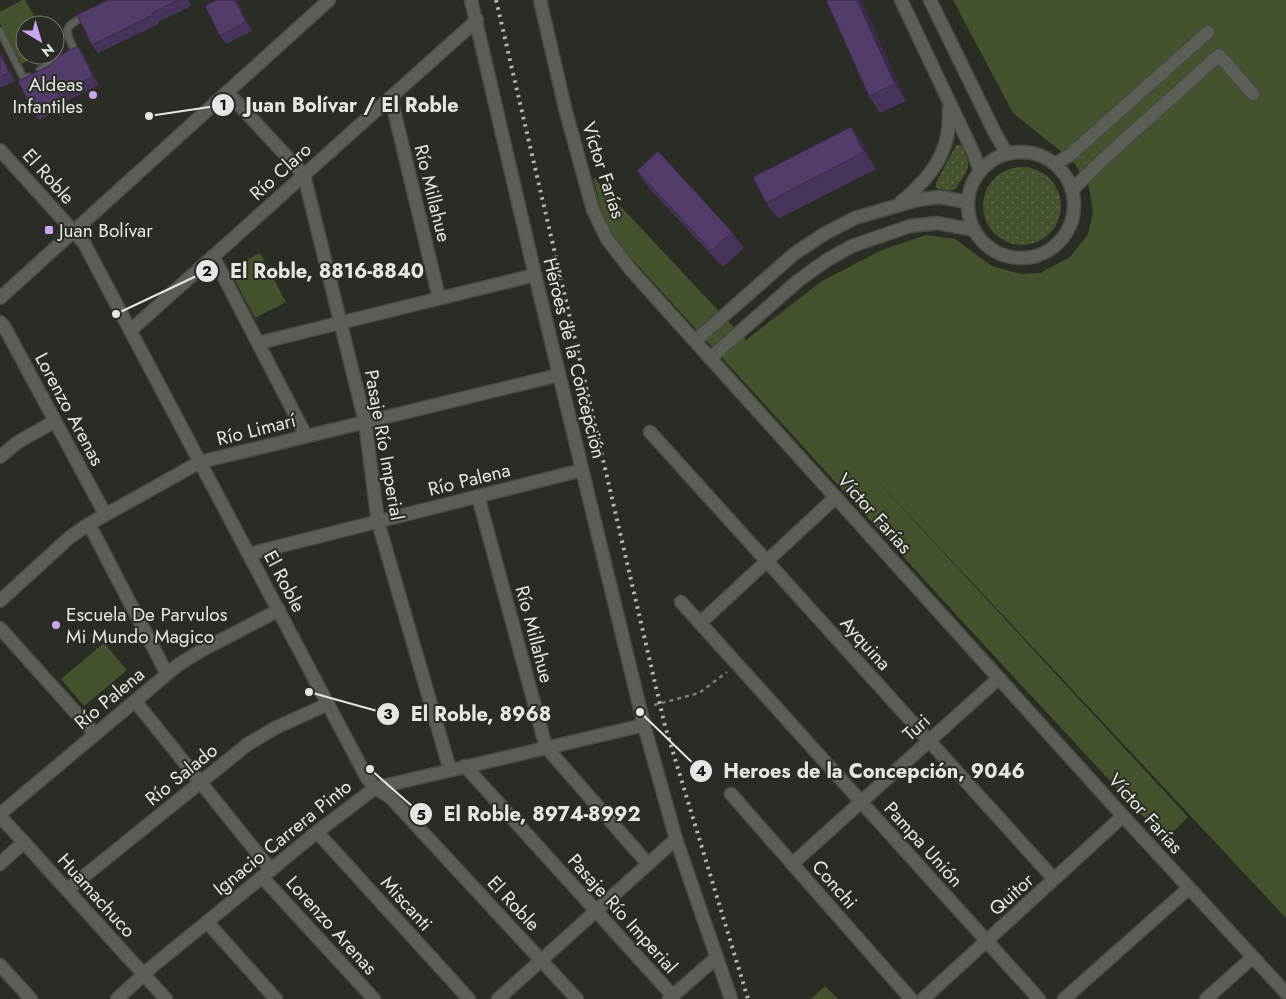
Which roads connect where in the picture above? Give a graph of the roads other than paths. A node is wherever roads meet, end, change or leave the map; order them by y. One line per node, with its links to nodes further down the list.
1 (329, 0): 10 (street)
2 (471, 0): 7 (street, Héroes de la Concepción)
3 (540, 0): 33 (street, Víctor Farías)
4 (900, 0): 13 (street)
5 (930, 0): 15 (street)
6 (96, 9): 8 (lane)
7 (477, 20): 12 (street, Río Claro); 26 (street, Héroes de la Concepción)
8 (0, 32)
9 (1208, 32): 16 (street)
10 (227, 92): 18 (street, Pasaje Río Imperial); 23 (street)
11 (1253, 94): 19 (street)
12 (390, 98): 18 (street, Río Claro); 29 (street, Río Millahue)
13 (948, 102): 17 (street); 21 (street)
14 (0, 150): 23 (street, El Roble)
15 (1007, 154): 16 (street); 17 (street)
16 (1055, 164): 19 (street)
17 (980, 171): 20 (street)
18 (304, 175): 24 (street, Río Claro); 31 (street, Pasaje Río Imperial)
19 (1072, 190): 22 (street)
20 (968, 202): 21 (street); 22 (street)
21 (897, 205): 25 (street)
22 (974, 230): 27 (street)
23 (74, 231): 28 (street); 32 (street, El Roble)
24 (213, 256): 32 (street, Río Claro); 34 (street)
25 (772, 274): 27 (street); 33 (street)
26 (535, 276): 29 (street); 36 (street, Héroes de la Concepción)
27 (786, 292): 35 (street)
28 (0, 298)
29 (440, 298): 31 (street)
30 (0, 322): 37 (street, Lorenzo Arenas)
31 (340, 322): 34 (street); 38 (street, Pasaje Río Imperial)
32 (131, 330): 42 (street, El Roble)
33 (695, 341): 35 (street, Víctor Farías)
34 (258, 343): 40 (street)
35 (710, 358): 45 (street, Víctor Farías)
36 (559, 375): 38 (street, Río Limarí); 43 (street, Héroes de la Concepción)
37 (56, 421): 41 (street); 46 (street, Lorenzo Arenas)
38 (365, 422): 40 (street, Río Limarí); 47 (street, Pasaje Río Imperial)
39 (650, 432): 50 (street, Ayquina)
40 (306, 436): 42 (street, Río Limarí)
41 (0, 457)
42 (200, 462): 46 (street, Río Limarí); 49 (street, El Roble)
43 (582, 470): 44 (street, Río Palena); 60 (street, Héroes de la Concepción)
44 (478, 496): 47 (street, Río Palena); 63 (street, Río Millahue)
45 (836, 497): 50 (street); 57 (street, Víctor Farías)
46 (105, 514): 48 (street, Río Limarí)
47 (378, 522): 49 (street, Río Palena); 65 (street, Pasaje Río Imperial)
48 (89, 524): 51 (street, Río Limarí); 56 (street)
49 (249, 554): 53 (street, El Roble)
50 (767, 561): 54 (street); 62 (street, Ayquina)
51 (0, 601)
52 (681, 602): 54 (street, Pampa Unión)
53 (278, 610): 56 (street, Río Palena); 59 (street, El Roble)
54 (700, 623): 69 (street, Pampa Unión)
55 (0, 628): 61 (street)
56 (166, 674): 58 (street, Río Palena)
57 (999, 678): 62 (street, Turi); 71 (street, Víctor Farías)
58 (135, 701): 61 (street, Río Palena); 66 (street, Lorenzo Arenas)
59 (328, 704): 66 (street, Río Salado); 67 (street, El Roble)
60 (644, 724): 63 (street, Ignacio Carrera Pinto); 73 (street, Héroes de la Concepción)
61 (95, 734): 70 (street, Río Palena)
62 (929, 741): 69 (street, Turi); 79 (street, Ayquina)
63 (546, 747): 64 (street, Ignacio Carrera Pinto); 76 (street, Río Millahue)
64 (465, 766): 65 (street, Ignacio Carrera Pinto); 82 (street, Pasaje Río Imperial)
65 (450, 770): 67 (street, Ignacio Carrera Pinto)
66 (200, 782): 78 (street, Lorenzo Arenas); 81 (street, Río Salado)
67 (376, 788): 72 (street, Ignacio Carrera Pinto); 87 (street, El Roble)
68 (731, 794): 77 (street, Conchi)
69 (861, 801): 77 (street, Turi); 84 (street, Pampa Unión)
70 (0, 815): 74 (street, Huamachuco)
71 (1123, 816): 79 (street, Quitor); 80 (street, Víctor Farías)
72 (317, 832): 78 (street, Ignacio Carrera Pinto); 97 (street, Miscanti)
73 (676, 839): 76 (street); 86 (street, Héroes de la Concepción)
74 (24, 842): 75 (street); 81 (street, Huamachuco)
75 (0, 864)
76 (648, 864): 82 (street)
77 (792, 864): 101 (street, Conchi)
78 (267, 873): 83 (street, Ignacio Carrera Pinto); 96 (street, Lorenzo Arenas)
79 (1054, 879): 84 (street, Quitor)
80 (1189, 888): 85 (street, Víctor Farías); 104 (street)
81 (67, 890): 89 (street, Huamachuco)
82 (596, 911): 87 (street); 91 (street, Pasaje Río Imperial)
83 (207, 922): 89 (street, Ignacio Carrera Pinto); 95 (street)
84 (987, 941): 102 (street, Quitor); 103 (street, Pampa Unión)
85 (1252, 957): 90 (street, Víctor Farías); 105 (street)
86 (716, 958): 91 (street); 100 (street, Héroes de la Concepción)
87 (541, 960): 98 (street); 99 (street, El Roble)
88 (0, 965): 92 (street)
89 (144, 974): 93 (street, Ignacio Carrera Pinto); 94 (street, Huamachuco)
90 (1286, 993)
91 (671, 998)
92 (31, 999)
93 (117, 999)
94 (166, 999)
95 (276, 999)
96 (374, 999)
97 (469, 999)
98 (498, 999)
99 (577, 999)
100 (732, 999)
101 (912, 999)
102 (923, 999)
103 (1039, 999)
104 (1064, 999)
105 (1206, 999)

